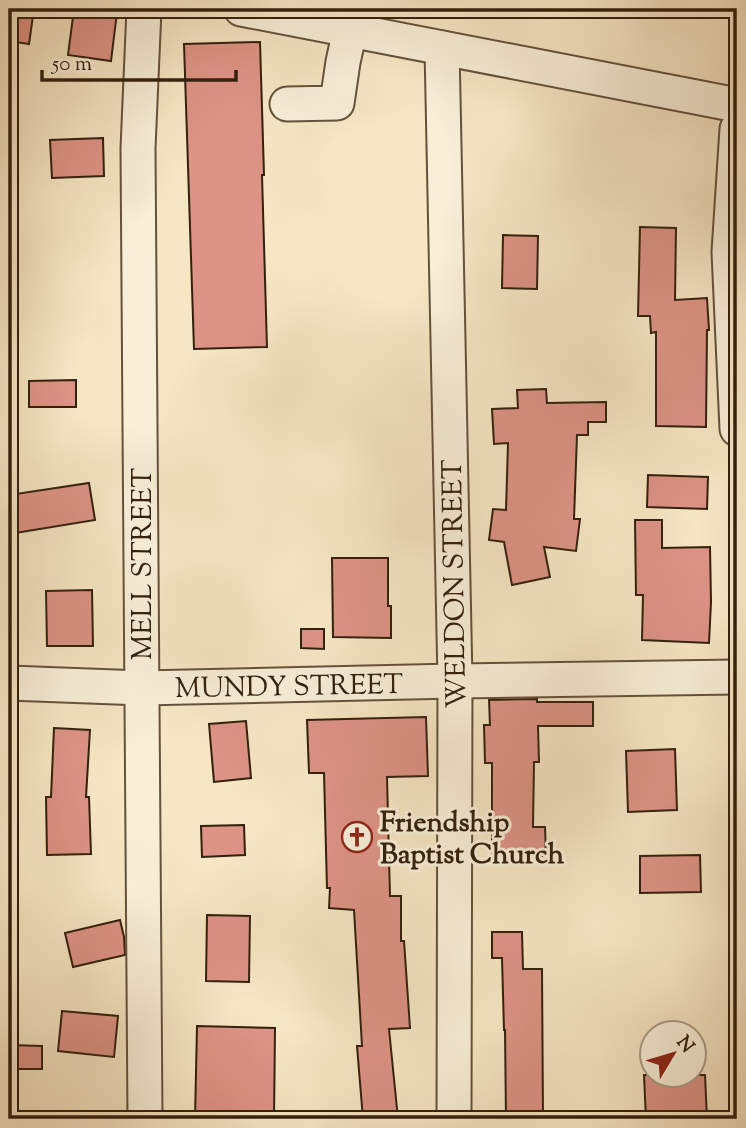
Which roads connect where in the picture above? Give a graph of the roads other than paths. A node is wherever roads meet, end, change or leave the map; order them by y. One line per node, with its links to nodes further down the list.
1 (144, 9): 12 (street, MELL STREET)
2 (241, 9): 3 (street)
3 (350, 30): 4 (street); 5 (street)
4 (442, 48): 6 (street); 10 (street, WELDON STREET)
5 (287, 104)
6 (737, 105)
7 (737, 129): 8 (street)
8 (737, 429)
9 (737, 677): 10 (street, MUNDY STREET)
10 (455, 681): 12 (street, MUNDY STREET); 14 (street, WELDON STREET)
11 (9, 683): 12 (street, MUNDY STREET)
12 (142, 688): 13 (street, MELL STREET)
13 (145, 1119)
14 (454, 1119)

